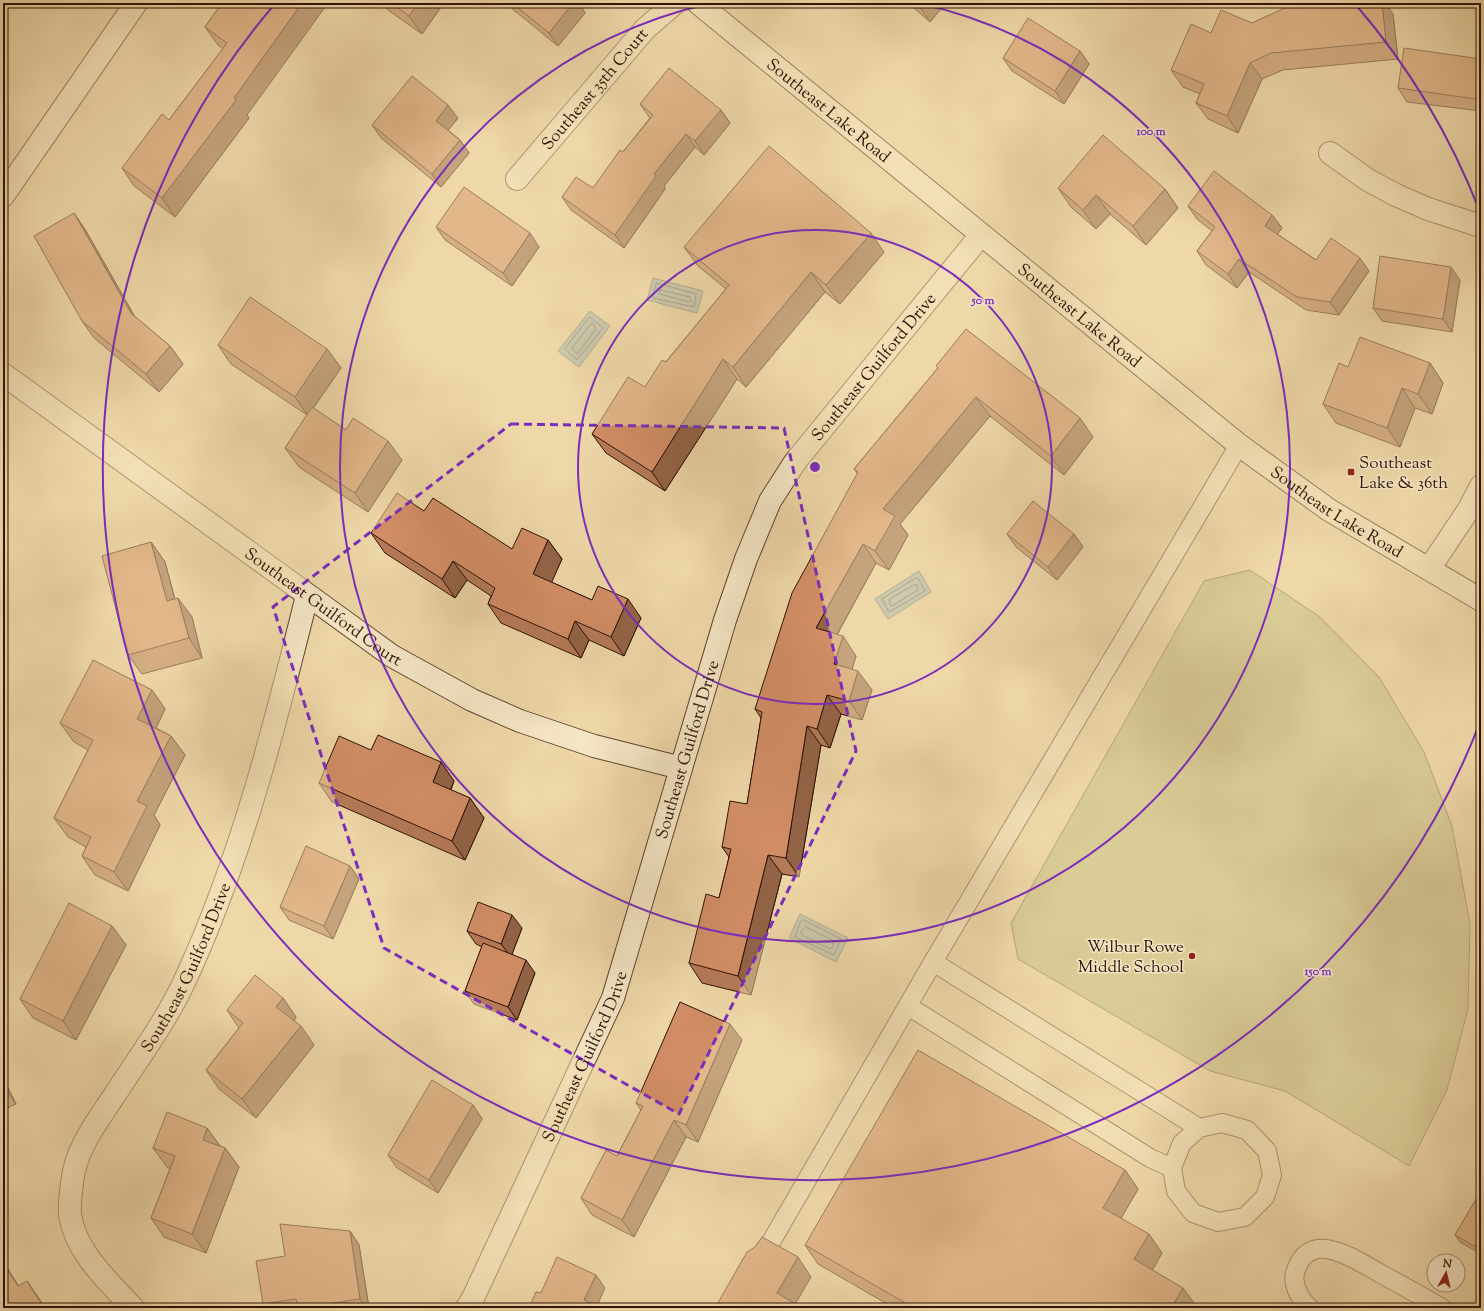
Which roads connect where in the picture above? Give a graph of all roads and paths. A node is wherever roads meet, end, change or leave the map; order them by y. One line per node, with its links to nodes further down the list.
1 (136, 3): 6 (street)
2 (675, 3): 5 (street, Southeast 35th Court)
3 (698, 3): 8 (street, Southeast Lake Road)
4 (1330, 153): 7 (street)
5 (517, 179)
6 (3, 196)
7 (1481, 226)
8 (981, 235): 10 (street, Southeast Lake Road); 15 (street, Southeast Guilford Drive)
9 (3, 374): 13 (street, Southeast Guilford Court)
10 (1239, 445): 12 (street, Southeast Lake Road); 16 (lane)
11 (1481, 486): 12 (street)
12 (1429, 569): 14 (street, Southeast Lake Road)
13 (308, 596): 15 (street, Southeast Guilford Court); 21 (street, Southeast Guilford Drive)
14 (1481, 600)
15 (681, 768): 22 (street, Southeast Guilford Drive)
16 (933, 962): 17 (lane); 18 (lane)
17 (908, 1006): 19 (lane); 20 (lane)
18 (1199, 1128): 19 (lane); 19 (lane)
19 (1172, 1168)
20 (760, 1261)
21 (133, 1308)
22 (467, 1308)
23 (1310, 1308): 24 (lane)
24 (1442, 1308)

